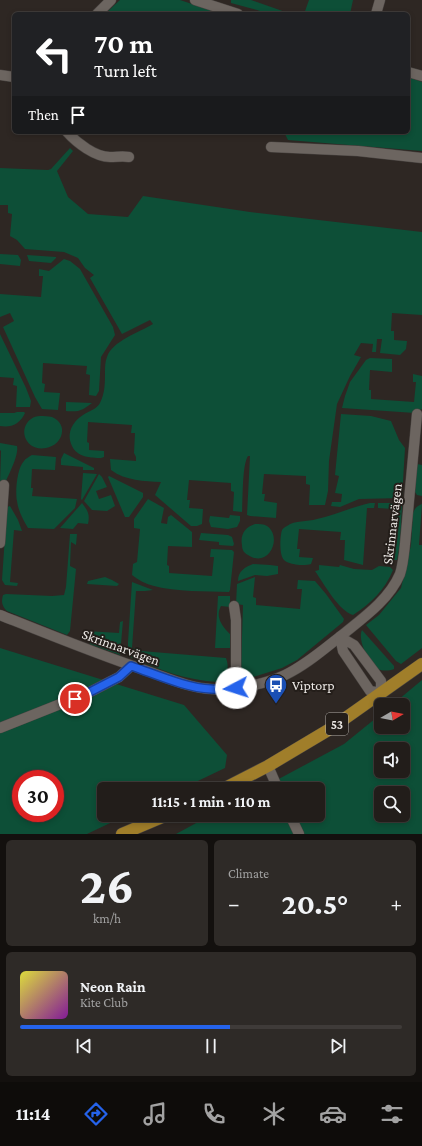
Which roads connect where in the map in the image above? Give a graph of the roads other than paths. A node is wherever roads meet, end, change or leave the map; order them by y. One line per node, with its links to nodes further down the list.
1 (111, 0): 4 (street)
2 (195, 0): 5 (street)
3 (380, 0): 6 (street)
4 (99, 12)
5 (232, 12)
6 (377, 12)
7 (410, 73): 9 (street)
8 (0, 75): 10 (street)
9 (422, 76)
10 (12, 77)
11 (68, 134): 13 (street)
12 (271, 147): 14 (street)
13 (130, 157)
14 (422, 158)
15 (418, 414): 20 (street, Skrinnarvägen)
16 (4, 485): 17 (street)
17 (0, 543)
18 (234, 606): 23 (street)
19 (0, 615): 22 (street, Skrinnarvägen)
20 (340, 637): 23 (street, Skrinnarvägen); 24 (street); 24 (street)
21 (422, 664): 24 (main road, 53)
22 (131, 666): 23 (street, Skrinnarvägen); 25 (street)
23 (236, 688)
24 (381, 693): 26 (main road, 53)
25 (0, 728)
26 (268, 766): 27 (main road, 53); 28 (street)
27 (237, 782)
28 (275, 782)
29 (150, 822): 31 (main road)
30 (293, 822): 32 (street)
31 (122, 834)
32 (299, 834)

